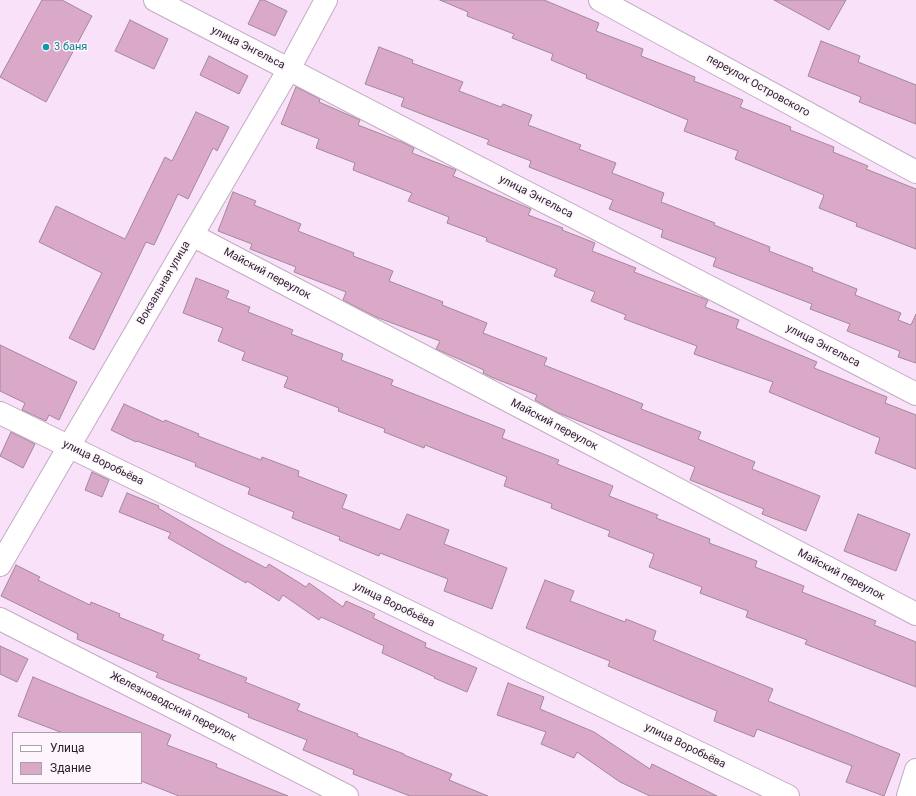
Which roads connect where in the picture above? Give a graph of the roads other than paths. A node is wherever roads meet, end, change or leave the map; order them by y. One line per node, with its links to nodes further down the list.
1 (155, 0): 4 (street, улица Энгельса)
2 (326, 0): 4 (street, Вокзальная улица)
3 (600, 0): 5 (street, переулок Островского)
4 (289, 69): 6 (street, Вокзальная улица); 7 (street, улица Энгельса)
5 (916, 172)
6 (192, 235): 9 (street, Вокзальная улица); 11 (street, Майский переулок)
7 (916, 394)
8 (0, 413): 9 (street, улица Воробьёва)
9 (69, 447): 10 (street, Вокзальная улица); 15 (street, улица Воробьёва)
10 (0, 565)
11 (916, 614)
12 (0, 618): 14 (street, Железноводский переулок)
13 (916, 770): 16 (street)
14 (347, 796)
15 (788, 796)
16 (908, 796)

